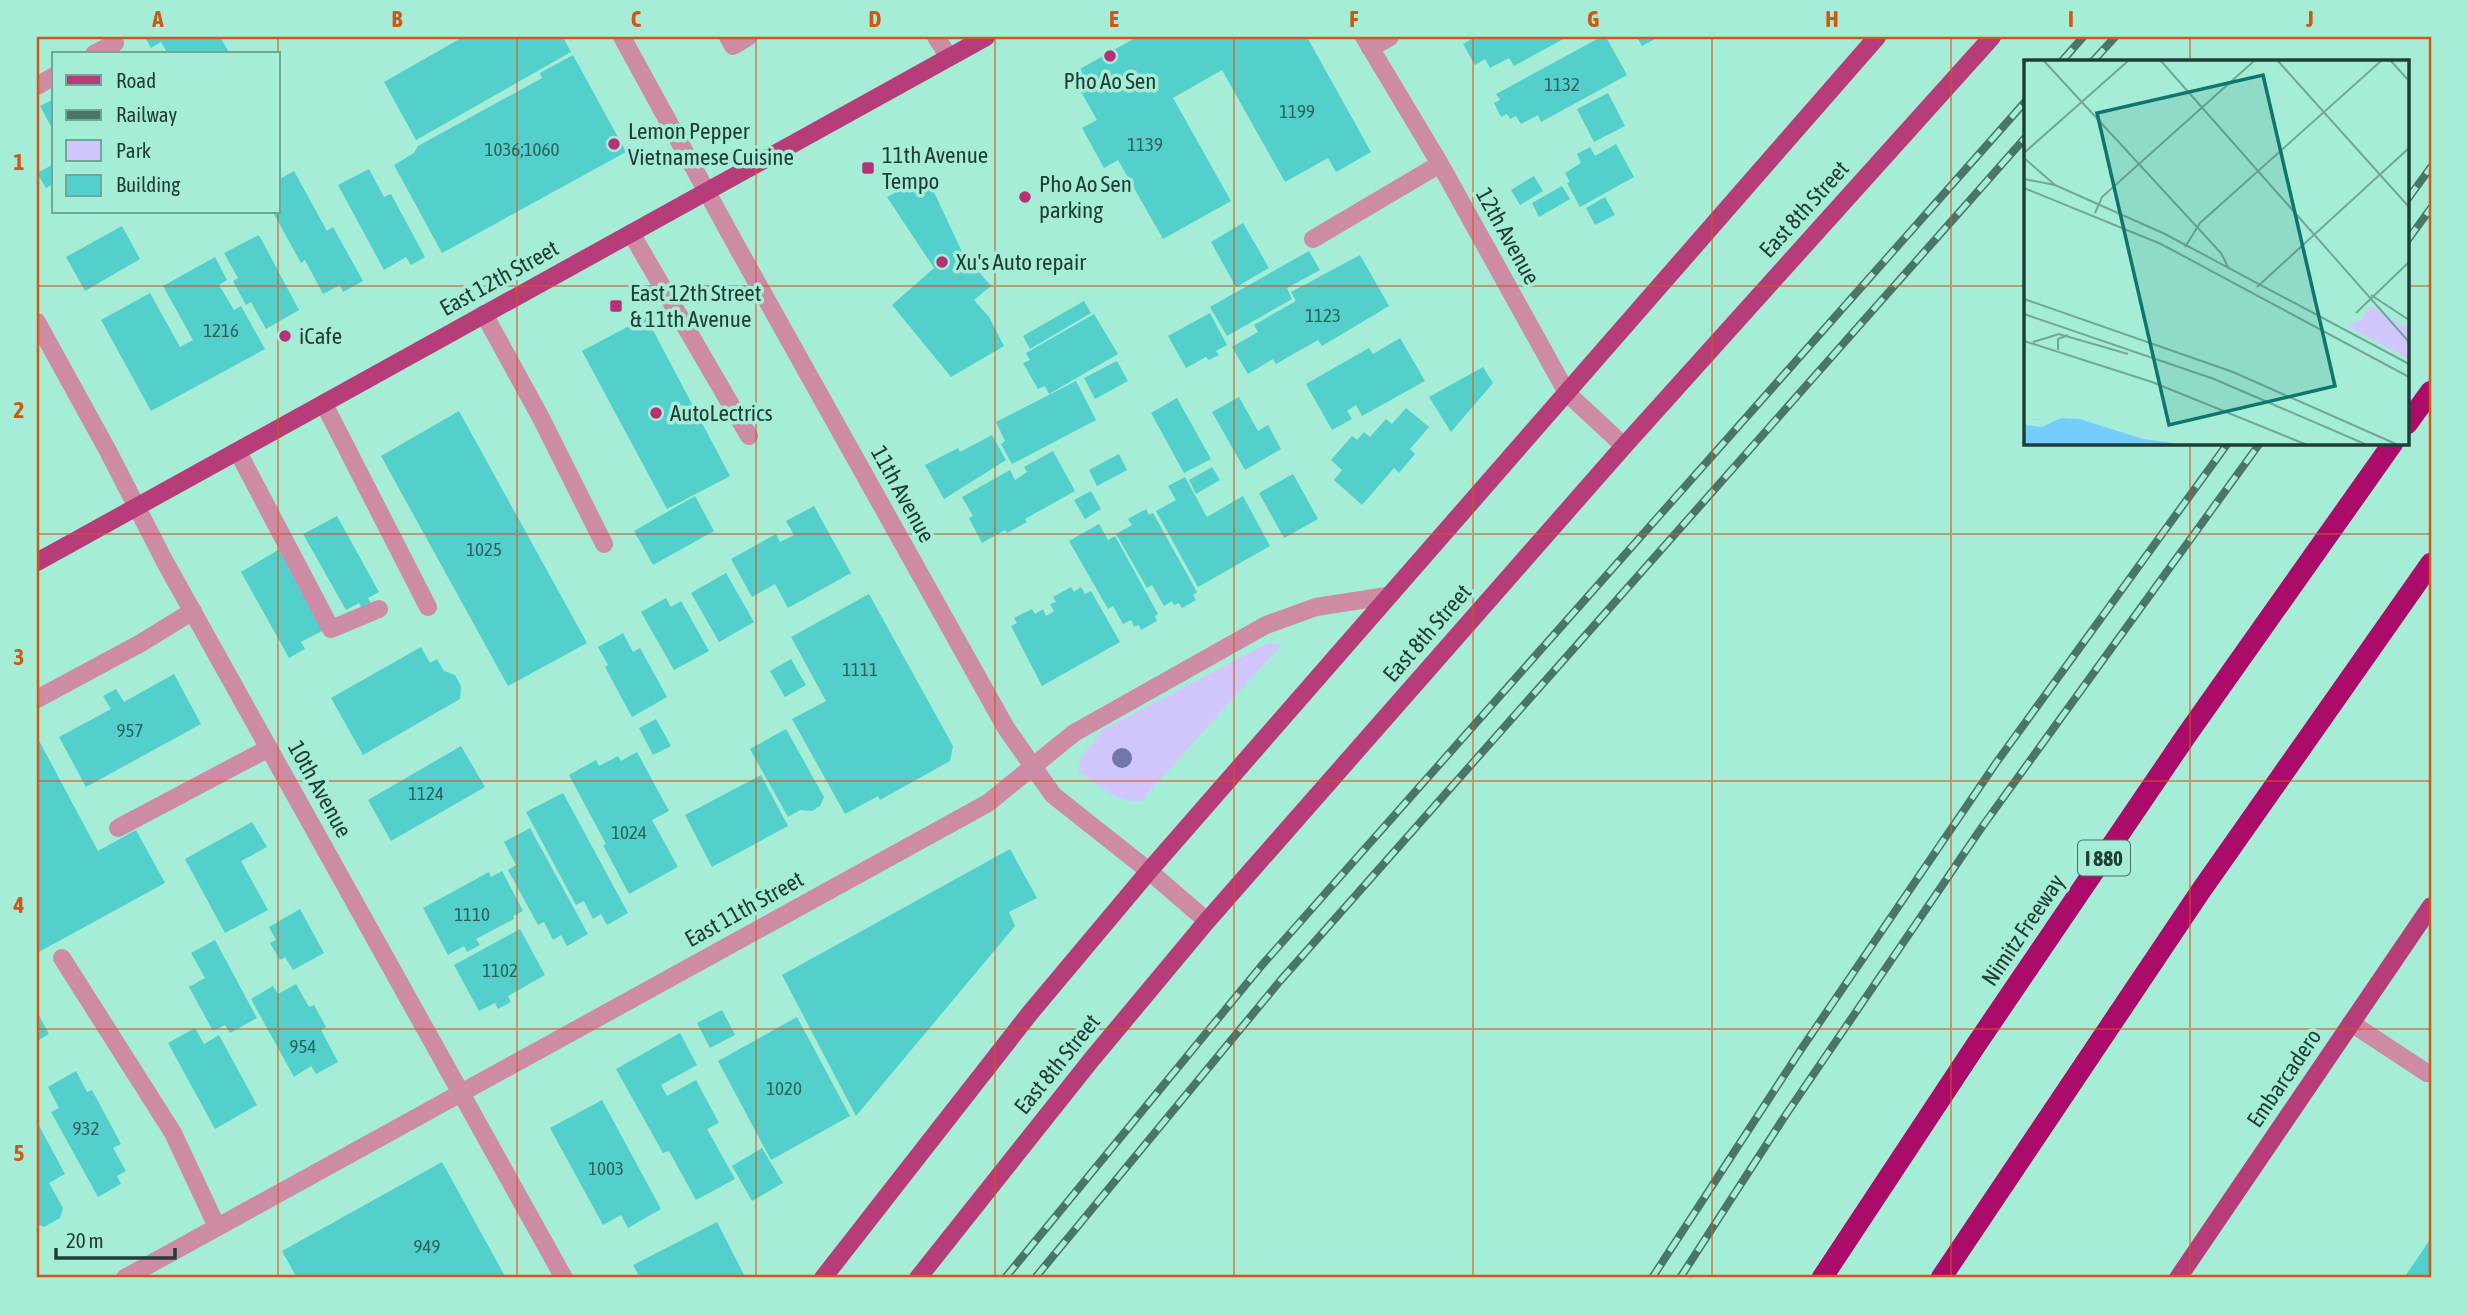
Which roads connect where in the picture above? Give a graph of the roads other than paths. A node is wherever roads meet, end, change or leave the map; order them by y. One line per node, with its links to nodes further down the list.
1 (622, 37): 14 (street, 11th Avenue)
2 (728, 37): 3 (street)
3 (748, 37)
4 (936, 37): 12 (street)
5 (986, 37): 12 (main road, East 12th Street)
6 (1390, 37): 9 (street)
7 (1877, 37): 20 (main road)
8 (1992, 37): 25 (main road, East 8th Street)
9 (1367, 42): 13 (street, 12th Avenue)
10 (115, 43): 11 (street)
11 (98, 52)
12 (949, 57): 14 (main road, East 12th Street)
13 (1440, 164): 16 (street); 20 (street, 12th Avenue)
14 (707, 190): 15 (main road, East 12th Street); 37 (street, 11th Avenue)
15 (631, 233): 17 (main road, East 12th Street); 23 (street)
16 (1313, 239)
17 (484, 314): 21 (main road, East 12th Street); 28 (street)
18 (37, 322): 27 (street, 10th Avenue)
19 (2431, 391): 22 (highway)
20 (1567, 393): 25 (street, 12th Avenue); 31 (main road)
21 (324, 404): 26 (main road, East 12th Street); 32 (street)
22 (2408, 423)
23 (749, 436)
24 (2392, 444): 51 (highway, Nimitz Freeway / I 880)
25 (1624, 446): 41 (main road, East 8th Street)
26 (238, 452): 27 (main road, East 12th Street); 33 (street)
27 (138, 508): 29 (main road, East 12th Street); 34 (street, 10th Avenue)
28 (604, 544)
29 (37, 562)
30 (2431, 563): 52 (highway)
31 (1387, 596): 37 (street, East 11th Street); 39 (main road)
32 (428, 607)
33 (379, 609)
34 (193, 611): 35 (street); 36 (street, 10th Avenue)
35 (37, 699)
36 (269, 748): 38 (street); 45 (street, 10th Avenue)
37 (1033, 766): 39 (street, 11th Avenue); 45 (street, East 11th Street)
38 (118, 828)
39 (1149, 871): 41 (street, 11th Avenue); 49 (main road)
40 (2431, 906): 43 (main road, Embarcadero)
41 (1207, 921): 50 (main road, East 8th Street)
42 (62, 958): 46 (street)
43 (2351, 1023): 44 (street); 53 (main road, Embarcadero)
44 (2427, 1073)
45 (460, 1094): 46 (street, East 11th Street); 48 (street, 10th Avenue)
46 (217, 1227): 47 (street, East 11th Street)
47 (125, 1278)
48 (564, 1278)
49 (823, 1278)
50 (918, 1278)
51 (1822, 1278)
52 (1941, 1278)
53 (2178, 1278)

